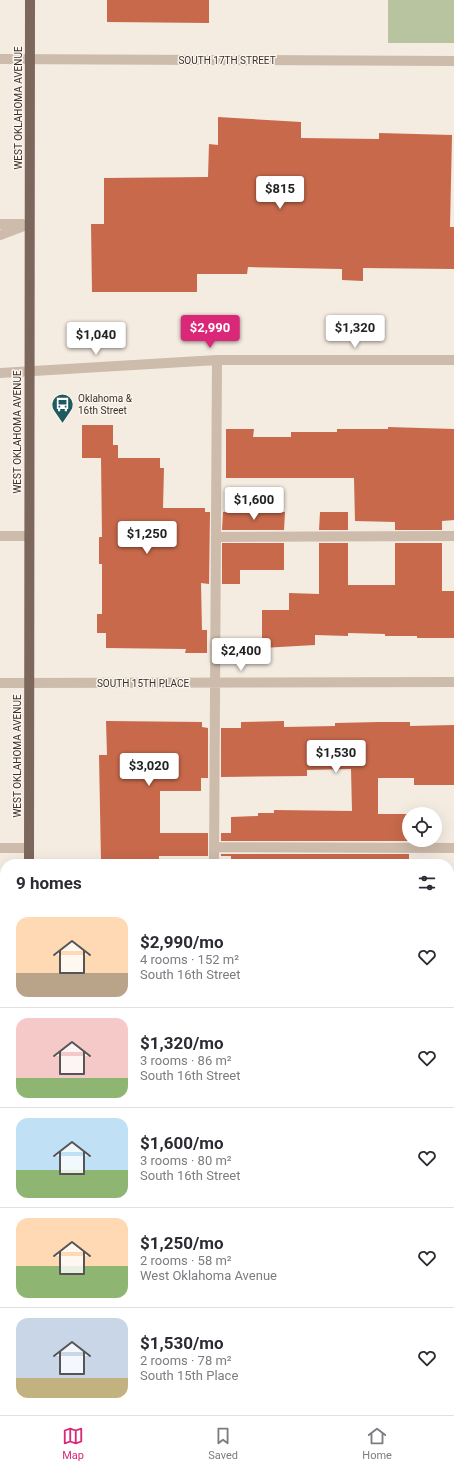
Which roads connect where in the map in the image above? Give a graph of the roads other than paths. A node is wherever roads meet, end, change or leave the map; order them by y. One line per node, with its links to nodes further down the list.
1 (30, 0): 3 (main road, WEST OKLAHOMA AVENUE)
2 (0, 59): 3 (street, SOUTH 17TH STREET)
3 (30, 59): 4 (street, SOUTH 17TH STREET); 6 (main road, WEST OKLAHOMA AVENUE)
4 (454, 61)
5 (0, 224): 6 (street)
6 (29, 224): 7 (street); 10 (main road, WEST OKLAHOMA AVENUE)
7 (0, 236)
8 (217, 360): 9 (street); 10 (street); 15 (street)
9 (454, 360)
10 (29, 372): 11 (street); 13 (main road, WEST OKLAHOMA AVENUE)
11 (0, 373)
12 (0, 536): 13 (street)
13 (29, 536): 16 (main road, WEST OKLAHOMA AVENUE)
14 (454, 536): 15 (street)
15 (217, 537): 19 (street)
16 (29, 682): 18 (street, SOUTH 15TH PLACE); 19 (street, SOUTH 15TH PLACE); 22 (main road, WEST OKLAHOMA AVENUE)
17 (454, 682): 19 (street, SOUTH 15TH PLACE)
18 (0, 683)
19 (215, 683): 20 (street)
20 (214, 846): 23 (street); 25 (street)
21 (0, 848): 22 (street)
22 (29, 848): 24 (main road, WEST OKLAHOMA AVENUE)
23 (454, 848)
24 (29, 859)
25 (214, 859)

